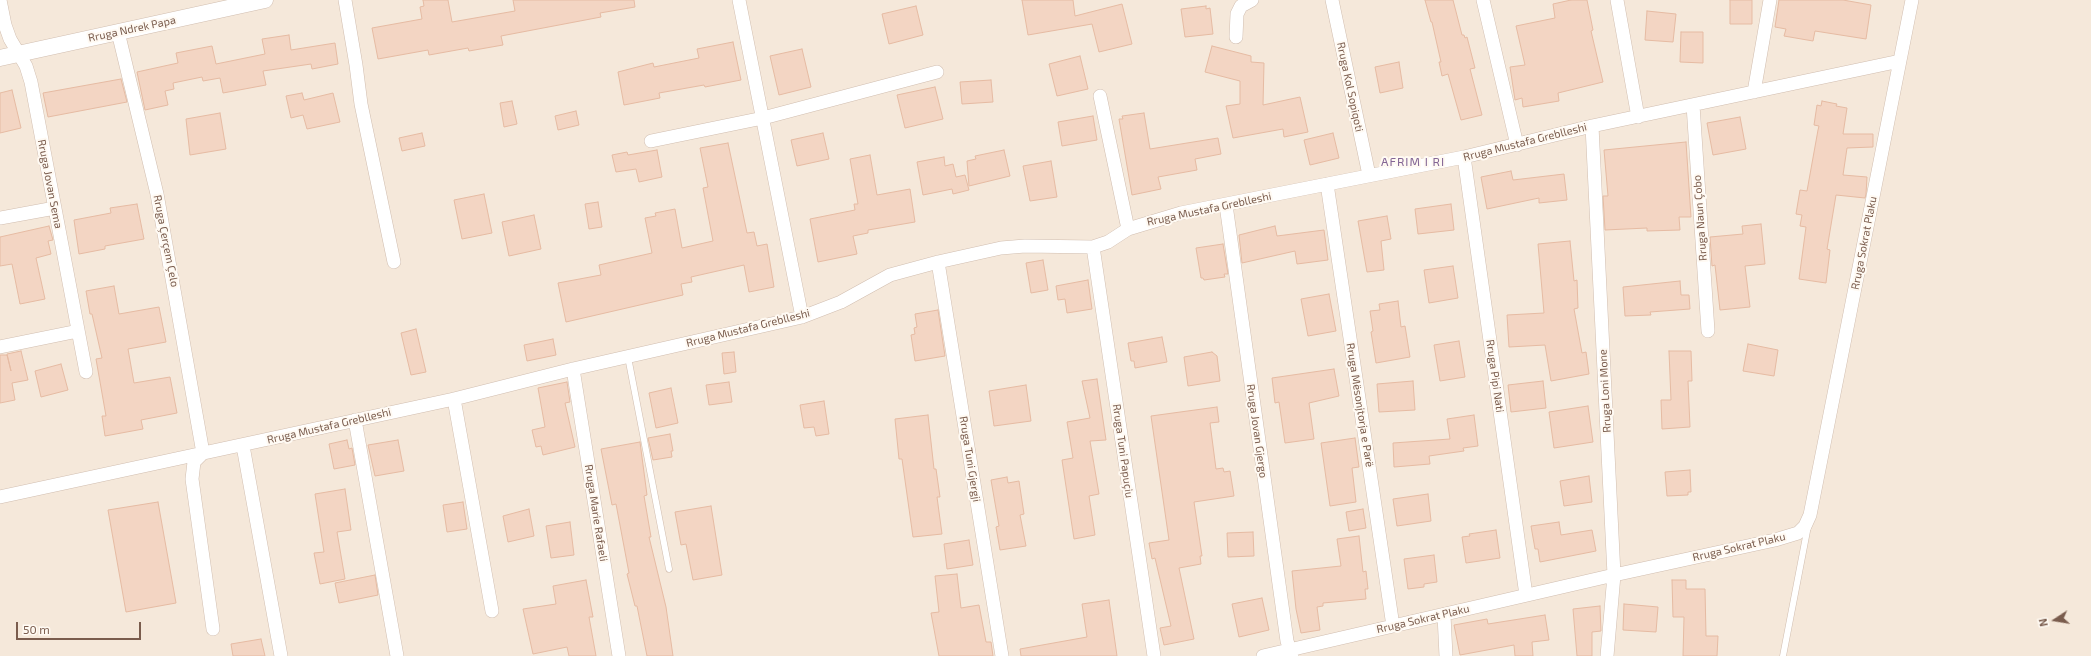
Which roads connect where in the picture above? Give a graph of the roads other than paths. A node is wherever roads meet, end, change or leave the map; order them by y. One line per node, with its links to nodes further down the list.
1 (0, 0): 14 (street, Rruga Jovan Sema)
2 (265, 0): 11 (street, Rruga Ndrek Papa)
3 (345, 0): 34 (street)
4 (739, 0): 22 (street)
5 (1252, 0): 13 (street)
6 (1332, 0): 27 (street, Rruga Kol Sopiqoti)
7 (1483, 0): 25 (street)
8 (1617, 0): 21 (street)
9 (1770, 0): 18 (street)
10 (1912, 0): 16 (street, Rruga Sokrat Plaku)
11 (243, 2): 12 (street, Rruga Ndrek Papa)
12 (118, 32): 14 (street, Rruga Ndrek Papa); 46 (street, Rruga Çerçem Çelo)
13 (1236, 38)
14 (19, 54): 15 (street, Rruga Ndrek Papa); 30 (street, Rruga Jovan Sema)
15 (0, 58)
16 (1900, 61): 18 (street, Rruga Mustafa Greblleshi); 48 (street, Rruga Sokrat Plaku)
17 (937, 72): 22 (street)
18 (1754, 92): 20 (street, Rruga Mustafa Greblleshi)
19 (1100, 96): 32 (street)
20 (1693, 105): 21 (street, Rruga Mustafa Greblleshi); 38 (street, Rruga Naun Çobo)
21 (1638, 116): 23 (street, Rruga Mustafa Greblleshi)
22 (763, 118): 24 (street); 36 (street)
23 (1592, 126): 25 (street, Rruga Mustafa Greblleshi); 50 (street, Rruga Loni Mone)
24 (651, 141)
25 (1517, 145): 26 (street, Rruga Mustafa Greblleshi)
26 (1464, 157): 27 (street, Rruga Mustafa Greblleshi); 51 (street, Rruga Pipi Nati)
27 (1369, 175): 28 (street, Rruga Mustafa Greblleshi)
28 (1327, 184): 29 (street, Rruga Mustafa Greblleshi); 54 (street, Rruga Mësonjtorja e Parë)
29 (1226, 205): 32 (street, Rruga Mustafa Greblleshi); 56 (street, Rruga Jovan Gjergo)
30 (55, 208): 31 (street); 37 (street, Rruga Jovan Sema)
31 (0, 218)
32 (1128, 229): 33 (street, Rruga Mustafa Greblleshi)
33 (1093, 247): 35 (street, Rruga Mustafa Greblleshi); 61 (street, Rruga Tuni Papuçiu)
34 (394, 262)
35 (938, 262): 36 (street, Rruga Mustafa Greblleshi); 60 (street, Rruga Tuni Gjergji)
36 (802, 317): 40 (street, Rruga Mustafa Greblleshi)
37 (78, 331): 39 (street); 42 (street, Rruga Jovan Sema)
38 (1708, 331)
39 (0, 348)
40 (628, 357): 41 (street, Rruga Mustafa Greblleshi); 49 (lane)
41 (573, 369): 43 (street, Rruga Mustafa Greblleshi); 59 (street, Rruga Marie Rafaeli)
42 (86, 372)
43 (454, 399): 44 (street, Rruga Mustafa Greblleshi); 52 (street)
44 (355, 420): 45 (street, Rruga Mustafa Greblleshi); 58 (street)
45 (243, 446): 46 (street, Rruga Mustafa Greblleshi); 57 (street)
46 (203, 453): 47 (street, Rruga Mustafa Greblleshi); 55 (street)
47 (0, 497)
48 (1810, 515): 50 (street, Rruga Sokrat Plaku); 65 (lane)
49 (669, 569)
50 (1614, 575): 51 (street, Rruga Sokrat Plaku); 64 (street, Rruga Loni Mone)
51 (1526, 595): 53 (street, Rruga Sokrat Plaku)
52 (492, 611)
53 (1444, 615): 54 (street, Rruga Sokrat Plaku); 63 (street)
54 (1393, 626): 56 (street, Rruga Sokrat Plaku)
55 (213, 629)
56 (1291, 653): 62 (street, Rruga Sokrat Plaku)
57 (281, 656)
58 (398, 656)
59 (619, 656)
60 (1002, 656)
61 (1154, 656)
62 (1263, 656)
63 (1446, 656)
64 (1607, 656)
65 (1783, 656)

